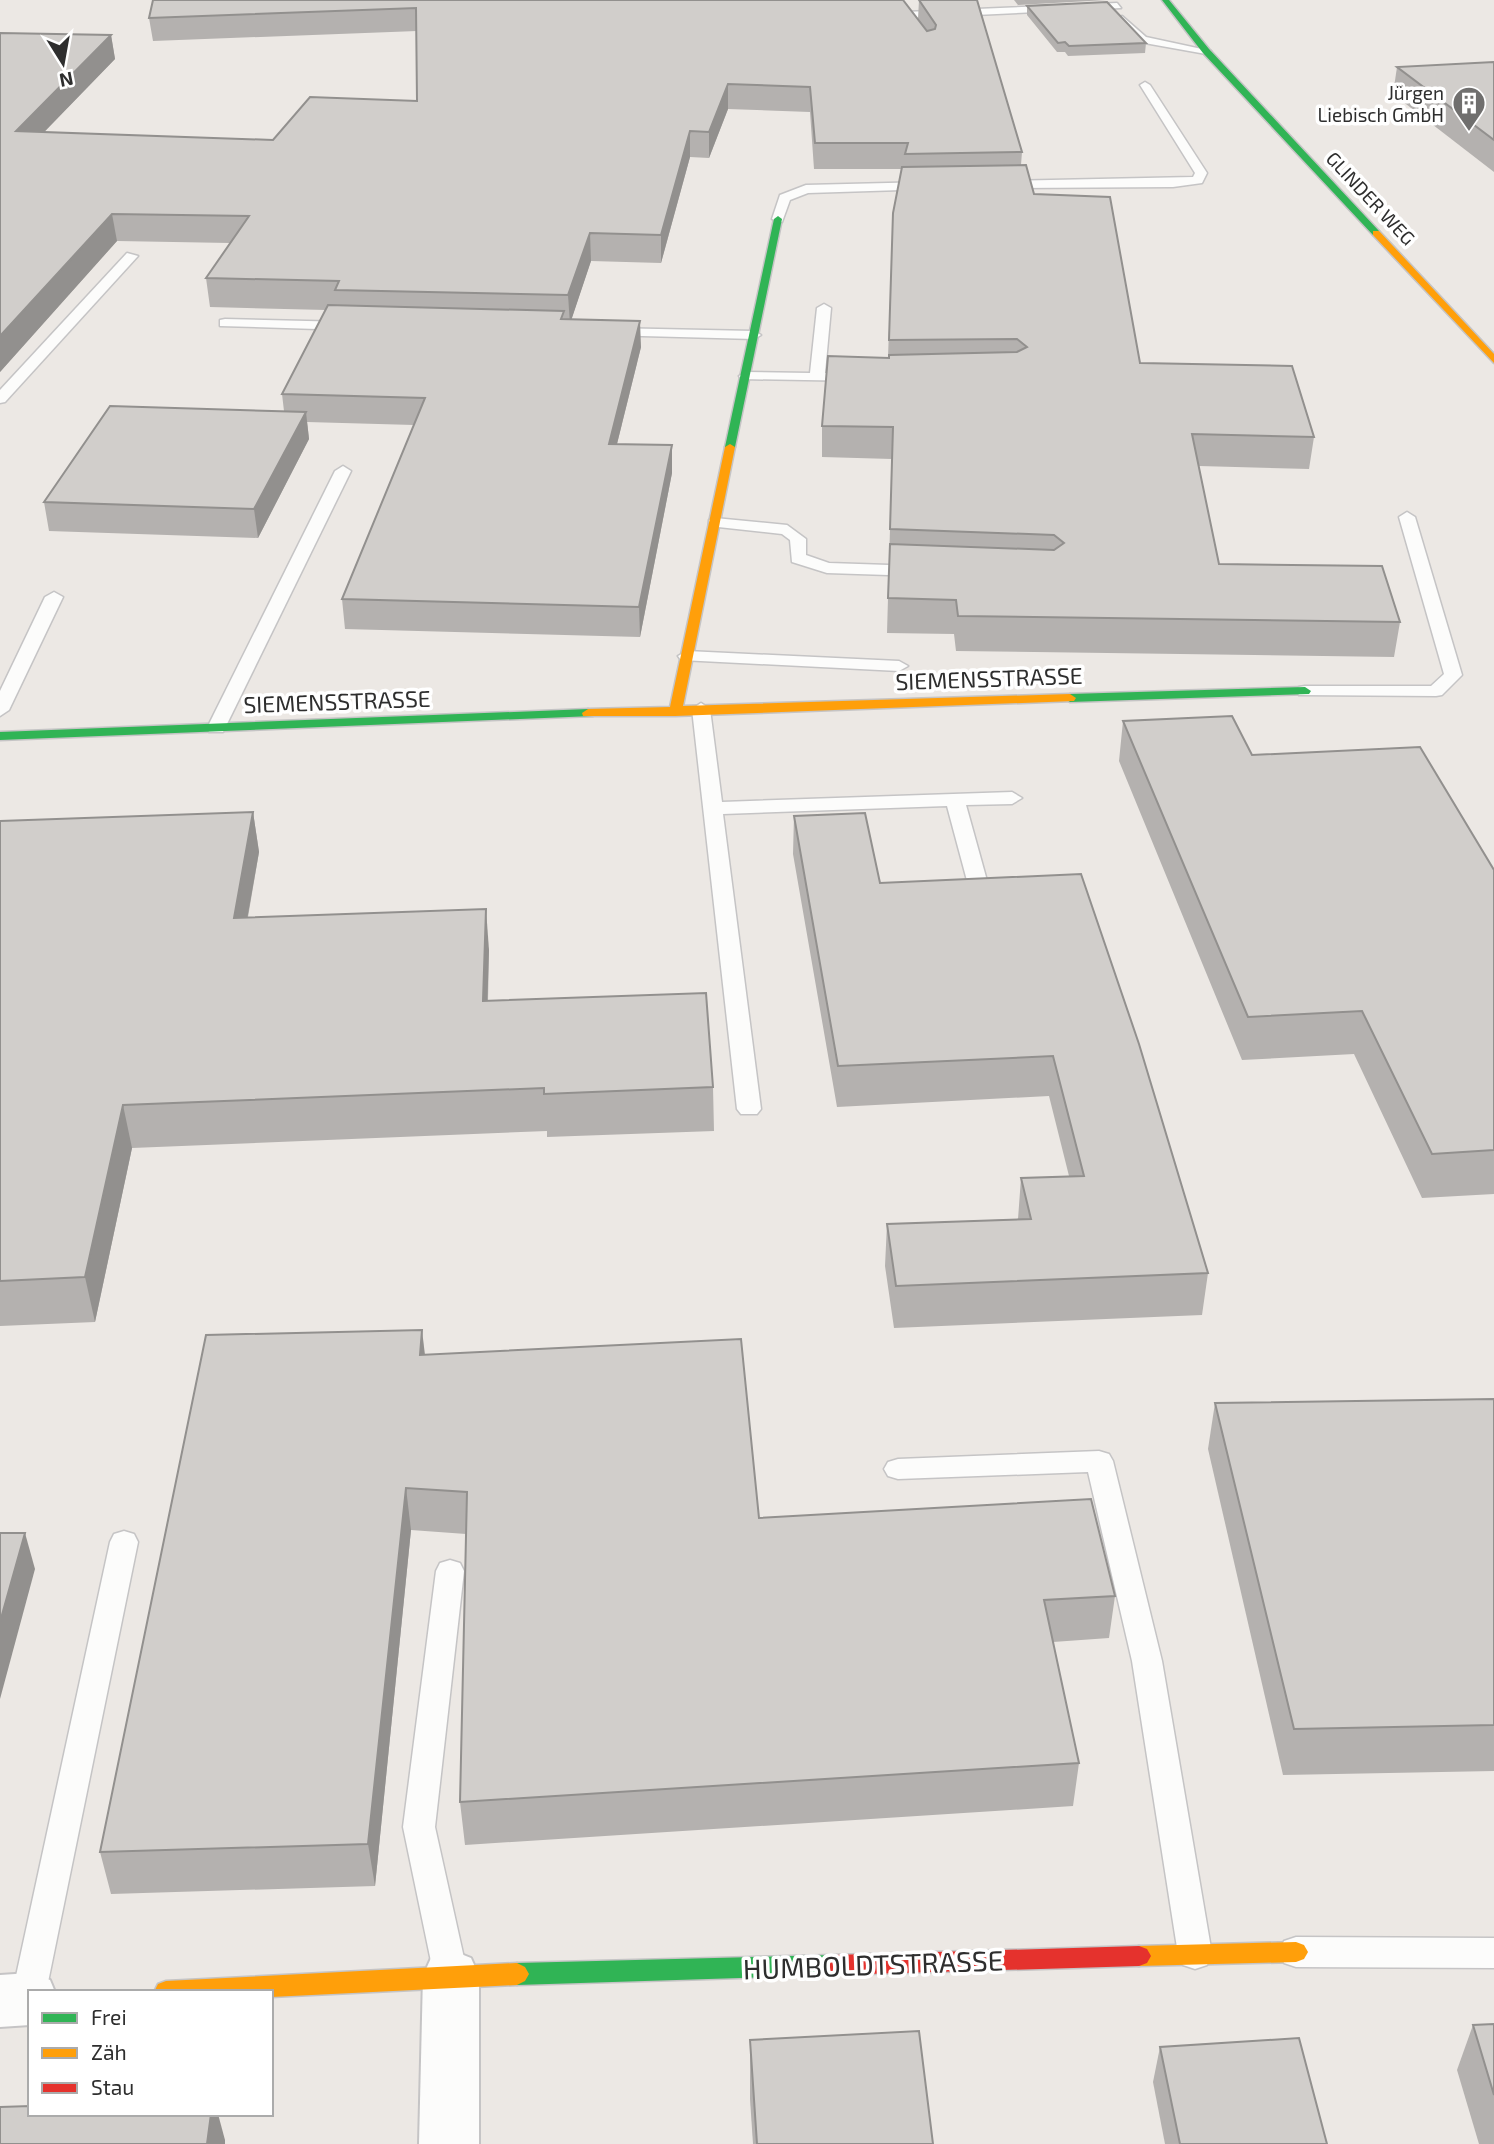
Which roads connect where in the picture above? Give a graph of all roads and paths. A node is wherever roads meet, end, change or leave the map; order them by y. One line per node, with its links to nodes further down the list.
1 (1165, 0): 4 (street, GLINDER WEG)
2 (1122, 3): 3 (lane); 4 (lane)
3 (922, 41)
4 (1206, 51): 15 (street, GLINDER WEG)
5 (1145, 85): 6 (lane)
6 (984, 185)
7 (943, 186): 8 (lane)
8 (778, 219): 14 (street)
9 (132, 256): 19 (lane)
10 (824, 308): 17 (lane)
11 (225, 323): 12 (lane)
12 (364, 326)
13 (601, 332): 14 (lane)
14 (754, 335): 16 (street)
15 (1494, 360)
16 (746, 376): 17 (lane); 22 (street)
17 (817, 377): 18 (lane)
18 (868, 379)
19 (0, 399)
20 (343, 471): 31 (lane)
21 (1407, 517): 27 (lane)
22 (715, 523): 23 (lane); 25 (street)
23 (939, 572)
24 (54, 597): 29 (lane)
25 (687, 656): 26 (lane); 30 (street)
26 (899, 666)
27 (1305, 691): 28 (street, SIEMENSSTRASSE)
28 (701, 709): 30 (street, SIEMENSSTRASSE); 35 (lane)
29 (0, 710)
30 (675, 712): 31 (street, SIEMENSSTRASSE)
31 (216, 728): 32 (street, SIEMENSSTRASSE)
32 (0, 736)
33 (1012, 798): 34 (lane)
34 (955, 800): 35 (lane); 36 (lane)
35 (713, 808): 37 (lane)
36 (979, 888)
37 (749, 1109)
38 (898, 1469): 43 (lane)
39 (124, 1542): 46 (lane)
40 (450, 1571): 44 (lane)
41 (1296, 1952): 42 (lane); 43 (street, HUMBOLDTSTRASSE)
42 (1494, 1953)
43 (1195, 1954): 44 (street, HUMBOLDTSTRASSE)
44 (451, 1976): 45 (street, HUMBOLDTSTRASSE); 47 (street)
45 (202, 1990)
46 (19, 2000)
47 (449, 2144)

